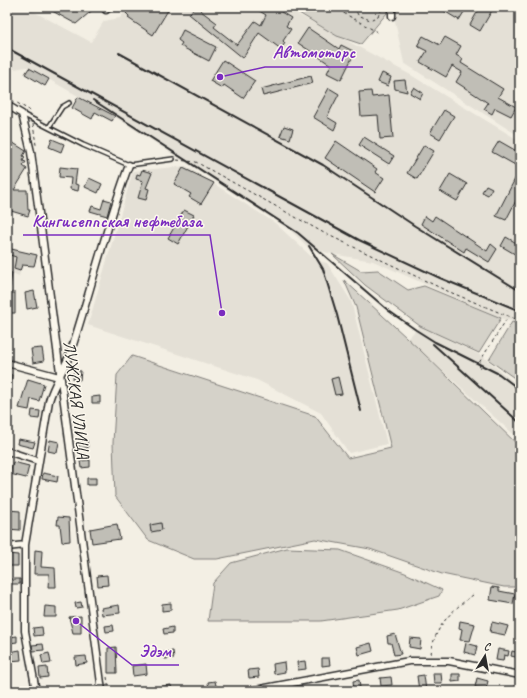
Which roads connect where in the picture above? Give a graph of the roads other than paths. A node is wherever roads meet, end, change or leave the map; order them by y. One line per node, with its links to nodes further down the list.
1 (392, 7): 2 (street)
2 (392, 16)
3 (69, 103): 6 (lane)
4 (7, 105): 5 (street)
5 (22, 114): 6 (lane); 10 (street, ЛУЖСКАЯ УЛИЦА)
6 (49, 127): 8 (lane)
7 (172, 159): 8 (lane)
8 (129, 165): 10 (street)
9 (7, 363): 10 (street)
10 (59, 377): 12 (street); 17 (street, ЛУЖСКАЯ УЛИЦА)
11 (7, 452): 12 (street)
12 (38, 461): 13 (street)
13 (25, 545): 14 (street); 16 (street)
14 (7, 547)
15 (520, 675): 18 (street)
16 (36, 691)
17 (102, 691)
18 (248, 691)

